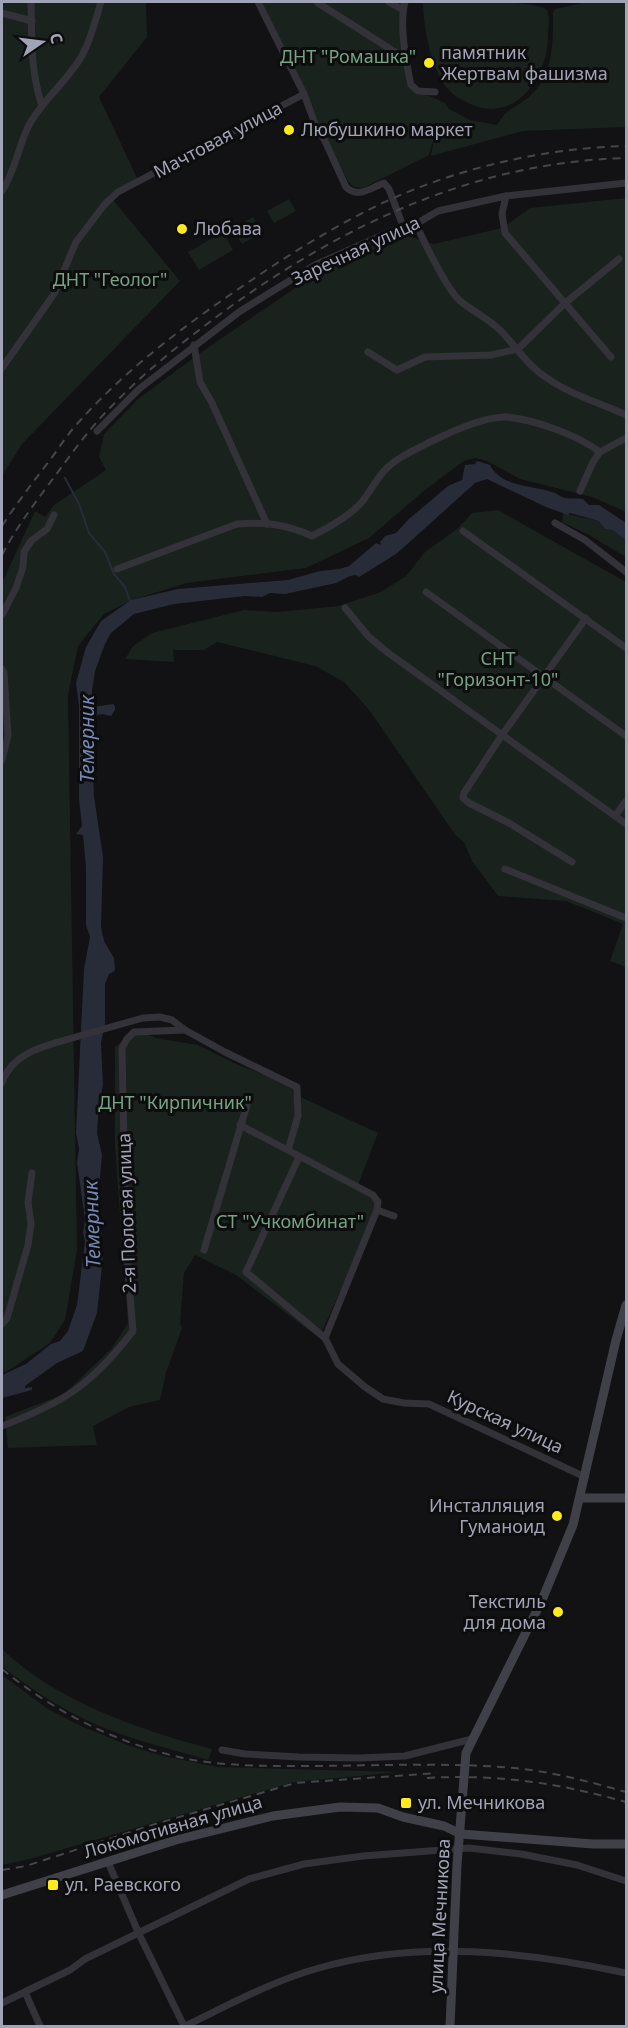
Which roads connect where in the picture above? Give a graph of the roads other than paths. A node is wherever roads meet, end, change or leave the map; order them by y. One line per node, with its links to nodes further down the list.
1 (31, 2): 9 (street)
2 (101, 2): 13 (street)
3 (258, 2): 12 (street)
4 (389, 2): 7 (street)
5 (405, 2): 7 (street)
6 (318, 3): 10 (street)
7 (403, 10): 10 (street)
8 (2, 13): 9 (street)
9 (32, 21): 13 (street)
10 (406, 59): 11 (street)
11 (435, 92)
12 (304, 94): 18 (street); 25 (street, Мачтовая улица)
13 (42, 105): 15 (street)
14 (627, 183): 16 (street, Заречная улица)
15 (2, 191)
16 (506, 196): 17 (street, Заречная улица); 20 (street)
17 (416, 224): 18 (street, Заречная улица); 22 (street)
18 (403, 226): 21 (street, Заречная улица)
19 (619, 259): 20 (street)
20 (564, 304): 22 (street); 24 (street)
21 (194, 345): 27 (street, Заречная улица); 33 (street)
22 (518, 349): 23 (street); 26 (street)
23 (368, 352)
24 (611, 357)
25 (2, 368)
26 (627, 415)
27 (97, 431)
28 (627, 438): 29 (street)
29 (600, 452): 30 (street); 33 (street)
30 (580, 491)
31 (54, 515): 39 (street)
32 (555, 523): 36 (street)
33 (267, 524): 35 (street)
34 (463, 531): 40 (street)
35 (117, 569)
36 (627, 572)
37 (426, 592): 43 (street)
38 (345, 608): 44 (street)
39 (2, 615)
40 (586, 618): 41 (street); 43 (street)
41 (627, 648)
42 (2, 669): 46 (street)
43 (544, 677): 44 (street); 45 (street)
44 (502, 735): 48 (street); 50 (street)
45 (627, 736)
46 (2, 760)
47 (627, 801): 48 (street)
48 (615, 816): 49 (street)
49 (627, 824)
50 (572, 862)
51 (505, 869): 52 (street)
52 (627, 918)
53 (185, 1030): 54 (street); 57 (street, 2-я Пологая улица); 66 (street, 2-я Пологая улица)
54 (2, 1083)
55 (247, 1106): 56 (street)
56 (240, 1125): 57 (street); 62 (street)
57 (288, 1150): 58 (street)
58 (299, 1157): 60 (street); 65 (street, Курская улица)
59 (32, 1173): 64 (street)
60 (377, 1210): 61 (street); 65 (street)
61 (394, 1216)
62 (204, 1250)
63 (627, 1305): 67 (main road, Курская улица)
64 (2, 1324)
65 (325, 1338): 67 (street, Курская улица)
66 (2, 1425)
67 (585, 1477): 68 (main road, Курская улица)
68 (580, 1498): 69 (main road); 70 (main road, Курская улица)
69 (627, 1498)
70 (472, 1739): 71 (street); 72 (main road, Курская улица)
71 (222, 1750)
72 (464, 1771): 73 (main road, улица Мечникова)
73 (460, 1834): 74 (main road, Локомотивная улица); 75 (main road, улица Мечникова); 76 (main road, Локомотивная улица)
74 (627, 1844)
75 (459, 1848): 77 (street); 79 (street); 80 (main road, улица Мечникова)
76 (108, 1862): 78 (main road, Локомотивная улица); 79 (street)
77 (627, 1881)
78 (2, 1895)
79 (139, 1934): 82 (street); 85 (street)
80 (453, 1952): 81 (street); 85 (street); 86 (main road, улица Мечникова)
81 (627, 1974)
82 (25, 1992): 83 (street); 84 (street)
83 (2, 2003)
84 (40, 2026)
85 (185, 2026)
86 (450, 2026)

